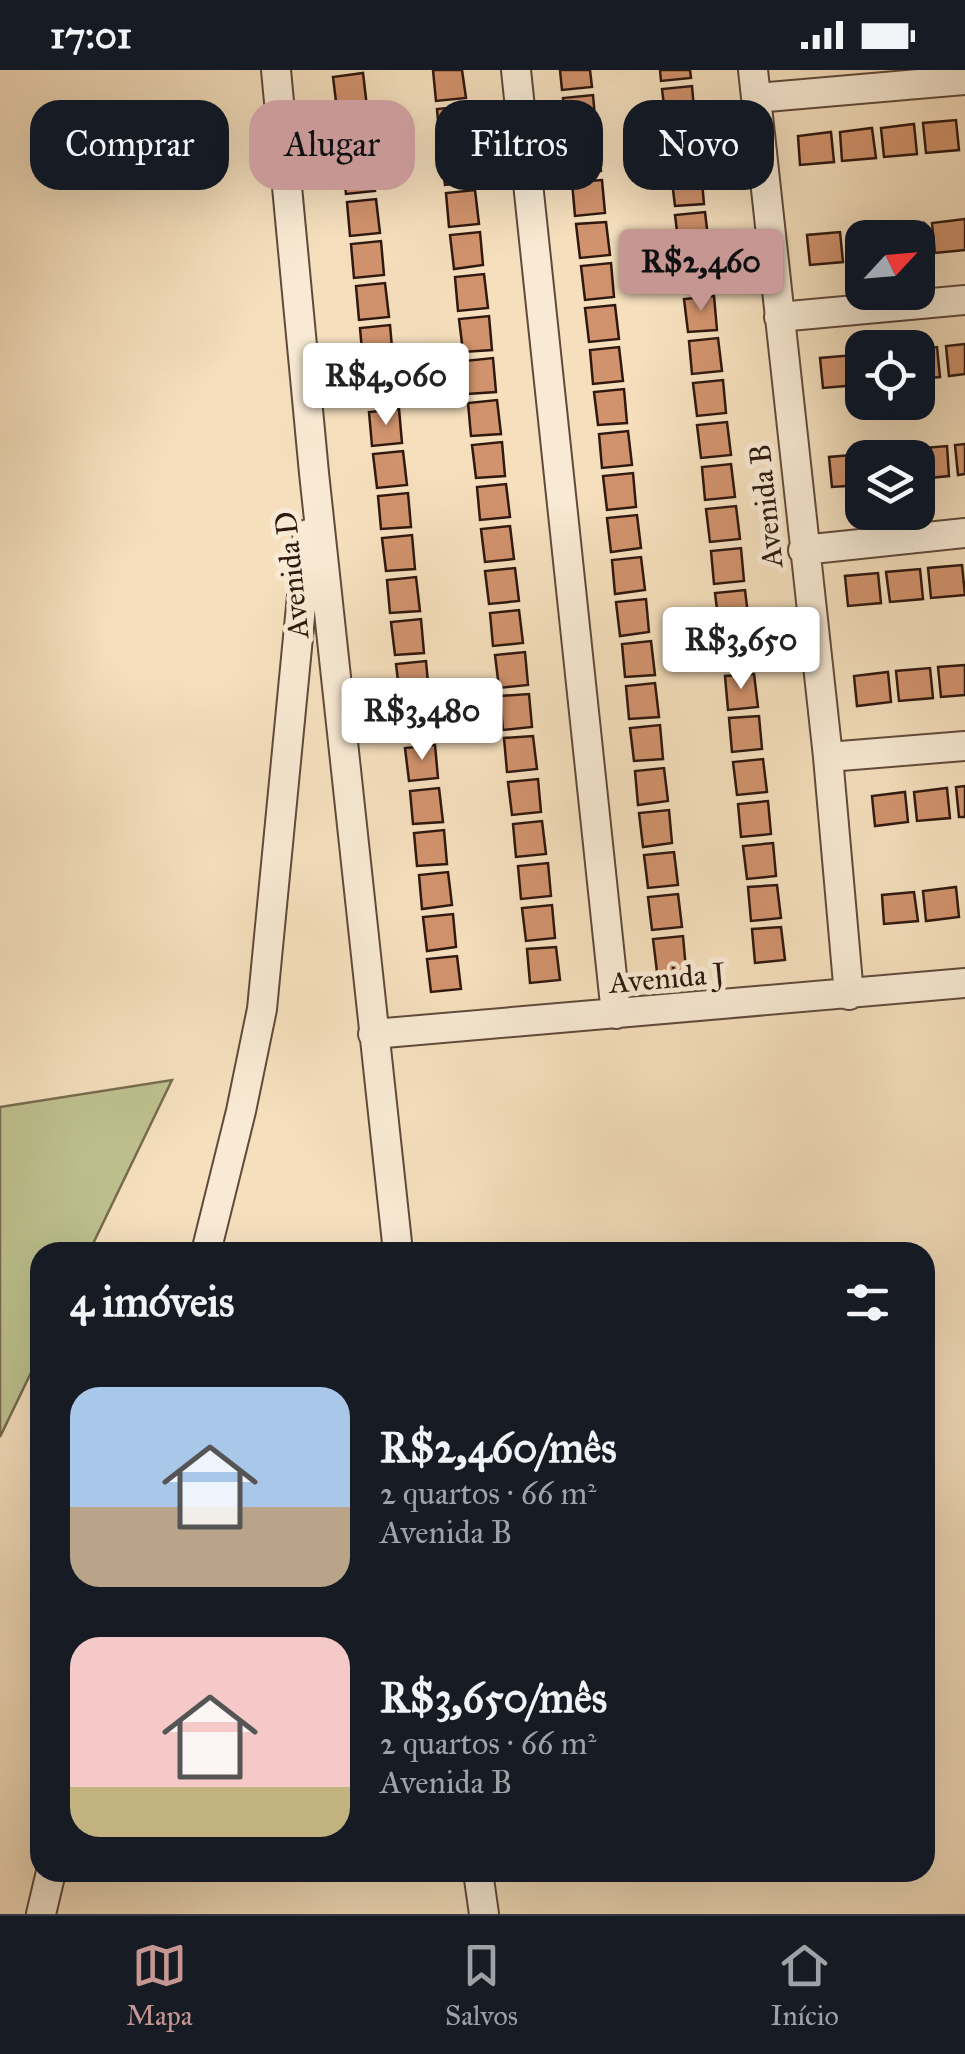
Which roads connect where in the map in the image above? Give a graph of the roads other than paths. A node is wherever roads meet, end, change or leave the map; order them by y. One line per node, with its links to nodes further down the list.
1 (276, 70): 7 (street, Avenida D)
2 (516, 70): 14 (street)
3 (965, 80): 4 (street)
4 (754, 84): 6 (street, Avenida B)
5 (965, 300): 6 (street)
6 (779, 317): 9 (street, Avenida B)
7 (314, 472): 15 (street, Avenida D); 16 (street)
8 (965, 533): 9 (street)
9 (803, 550): 11 (street, Avenida B)
10 (965, 746): 11 (street)
11 (828, 757): 13 (street, Avenida B)
12 (965, 983): 13 (street, Avenida J)
13 (850, 995): 14 (street, Avenida J)
14 (616, 1014): 15 (street, Avenida J)
15 (373, 1034): 17 (street, Avenida D)
16 (208, 1242)
17 (397, 1242)
18 (49, 1882): 20 (street)
19 (479, 1882): 21 (street)
20 (41, 1914)
21 (484, 1914)

